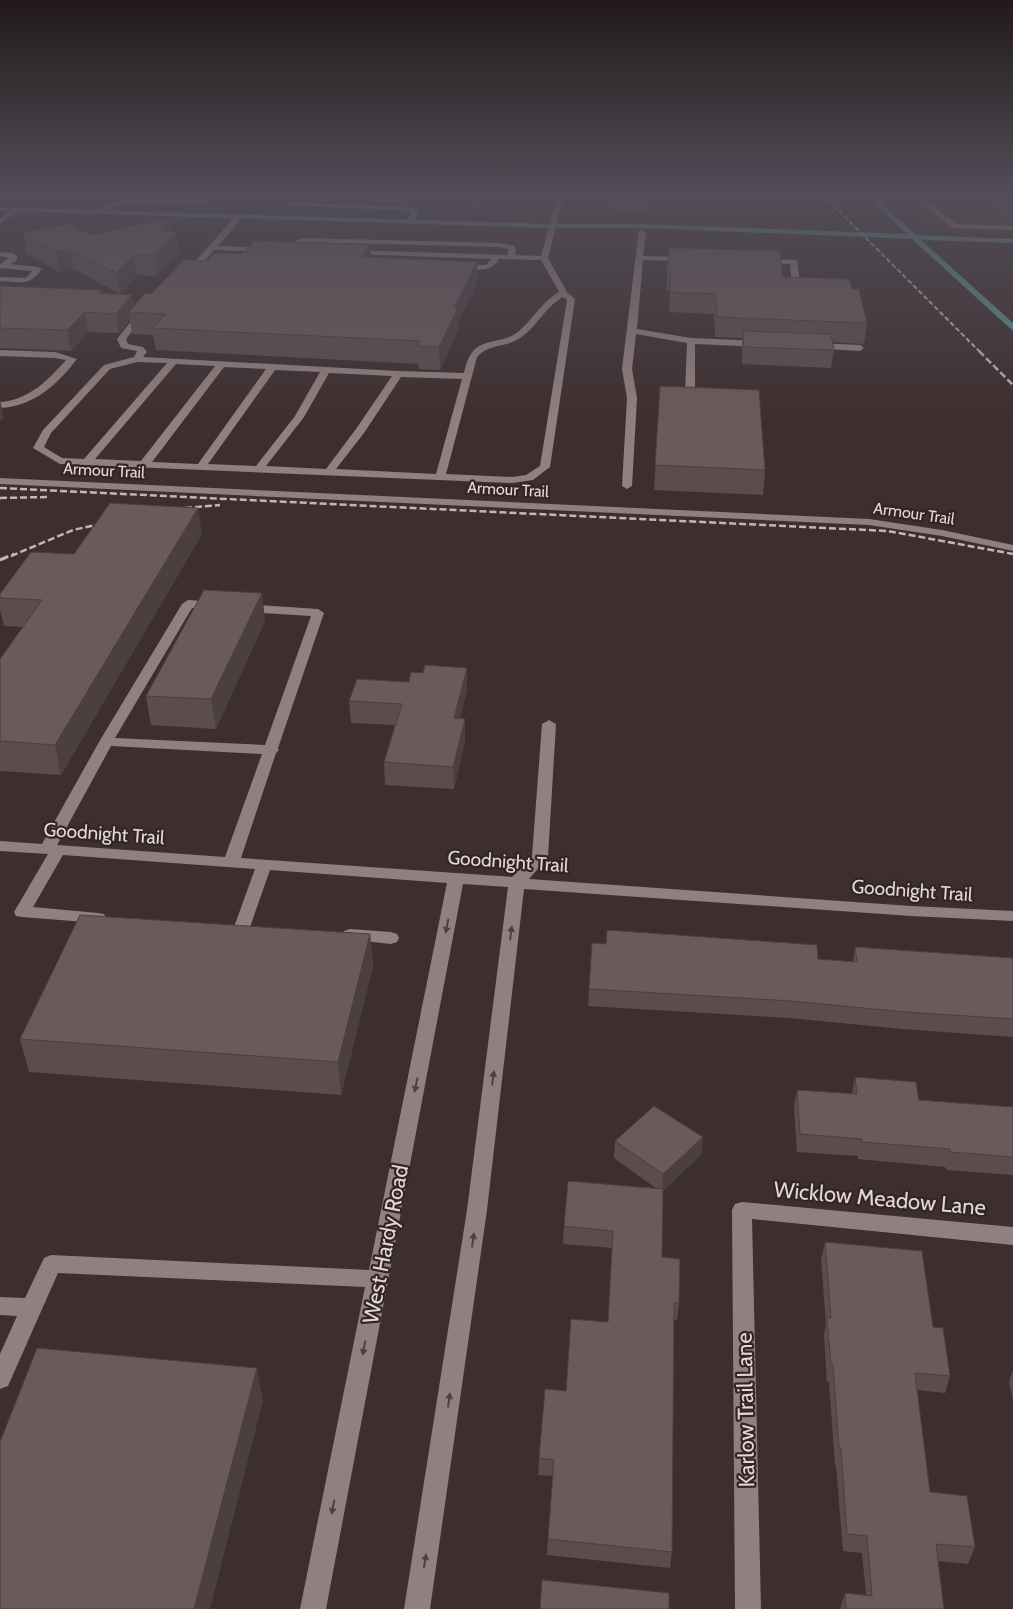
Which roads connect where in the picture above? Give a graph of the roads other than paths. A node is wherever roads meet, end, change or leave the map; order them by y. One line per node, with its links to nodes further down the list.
1 (37, 270): 6 (street)
2 (551, 270): 8 (street)
3 (639, 270): 11 (street)
4 (795, 270): 7 (street)
5 (950, 270): 10 (main road)
6 (0, 279)
7 (796, 283)
8 (564, 293): 23 (street); 31 (street)
9 (150, 304): 17 (street)
10 (1013, 328)
11 (632, 332): 12 (street); 33 (street)
12 (691, 341): 13 (street); 24 (street)
13 (770, 344)
14 (800, 345): 15 (street)
15 (860, 348)
16 (0, 353): 25 (street)
17 (137, 360): 18 (street); 26 (street)
18 (174, 361): 19 (street); 26 (street)
19 (221, 364): 20 (street); 27 (street)
20 (273, 366): 21 (street); 28 (street)
21 (327, 369): 22 (street); 29 (street)
22 (398, 374): 23 (street); 30 (street)
23 (468, 376): 31 (street)
24 (690, 393)
25 (0, 405)
26 (87, 462): 27 (street)
27 (144, 465): 28 (street)
28 (201, 467): 29 (street)
29 (258, 470): 30 (street)
30 (328, 473): 31 (street)
31 (440, 478)
32 (0, 481): 34 (street, Armour Trail)
33 (626, 486)
34 (1013, 548)
35 (549, 724): 43 (street)
36 (106, 742): 37 (street); 37 (street); 39 (street)
37 (272, 750): 40 (street)
38 (0, 846): 39 (street, Goodnight Trail)
39 (52, 849): 40 (street, Goodnight Trail); 45 (street)
40 (231, 863): 41 (street, Goodnight Trail)
41 (264, 866): 42 (street, Goodnight Trail); 47 (street)
42 (456, 878): 43 (street, Goodnight Trail); 53 (street, West Hardy Road, one-way to 53)
43 (517, 882): 44 (street, Goodnight Trail); 58 (street, one-way to 43)
44 (1013, 916)
45 (118, 919)
46 (223, 926): 47 (street)
47 (242, 928): 48 (street)
48 (262, 929)
49 (332, 934): 50 (street)
50 (392, 938)
51 (742, 1210): 52 (street, Wicklow Meadow Lane); 59 (street, Karlow Trail Lane)
52 (1013, 1236)
53 (378, 1279): 55 (street); 57 (street, West Hardy Road, one-way to 57)
54 (0, 1306): 55 (street)
55 (32, 1308): 56 (street)
56 (0, 1379)
57 (313, 1609)
58 (417, 1609)
59 (748, 1609)

